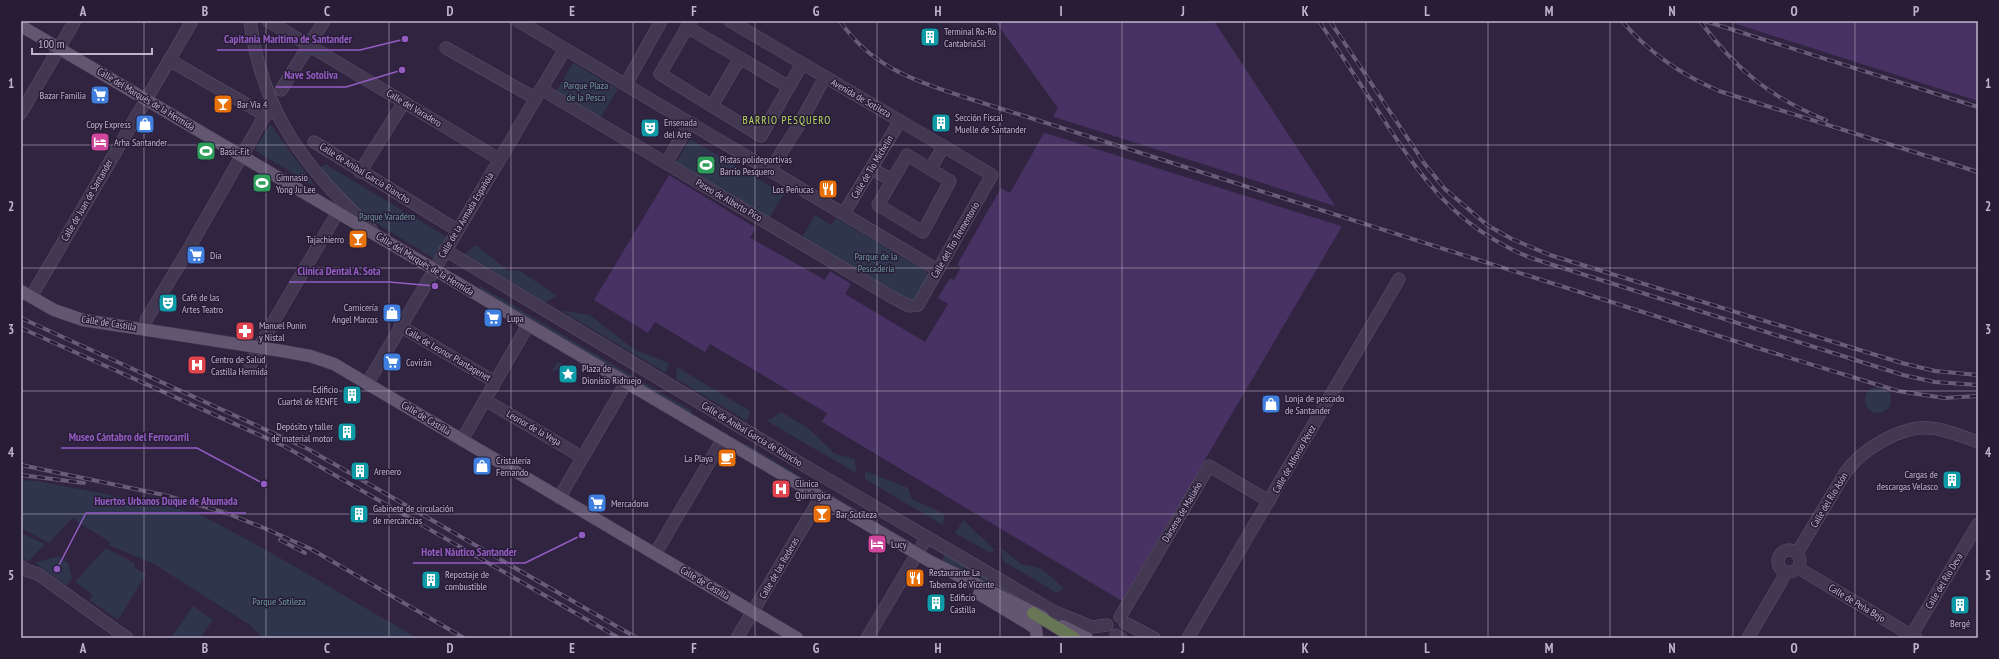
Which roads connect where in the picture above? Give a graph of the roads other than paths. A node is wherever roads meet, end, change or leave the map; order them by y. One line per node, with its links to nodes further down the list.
1 (75, 21): 12 (street)
2 (192, 21): 16 (street, Calle de Juan de Santander)
3 (250, 21): 27 (street)
4 (268, 21): 11 (street, Calle del Varadero)
5 (324, 21): 11 (street)
6 (518, 21): 14 (street)
7 (661, 21): 19 (street)
8 (730, 21): 17 (street, Avenida de Sotileza)
9 (689, 24): 15 (street); 25 (street)
10 (21, 26): 12 (main road, Calle del Marqués de la Hermida)
11 (309, 46): 21 (street); 24 (street, Calle del Varadero)
12 (59, 48): 23 (main road, Calle del Marqués de la Hermida); 26 (street)
13 (446, 48): 22 (street, Paseo de Alberto Pico)
14 (565, 49): 19 (street); 22 (street, Calle de la Armada Española)
15 (740, 58): 20 (street); 25 (street)
16 (169, 60): 23 (street, Calle de Juan de Santander); 27 (street)
17 (802, 64): 18 (street, Avenida de Sotileza); 20 (street)
18 (825, 77): 28 (street, Avenida de Sotileza); 37 (street)
19 (626, 84): 29 (street)
20 (789, 87): 25 (street)
21 (281, 90)
22 (538, 94): 33 (street, Calle de la Armada Española); 34 (street, Paseo de Alberto Pico)
23 (147, 99): 32 (main road, Calle del Marqués de la Hermida); 49 (street, Calle de Juan de Santander)
24 (404, 102): 33 (street, Calle del Varadero); 38 (street)
25 (712, 106)
26 (21, 114)
27 (270, 114): 32 (street); 44 (street)
28 (900, 121): 31 (street, Avenida de Sotileza); 35 (street, Calle de Tío Michelín)
29 (690, 123): 34 (street); 37 (street)
30 (314, 142): 38 (street, Calle de Anibal García Riancho)
31 (944, 146): 36 (street); 39 (street, Avenida de Sotileza)
32 (241, 156): 41 (main road, Calle del Marqués de la Hermida); 53 (street)
33 (499, 159): 43 (street, Calle de la Armada Española)
34 (666, 163): 50 (street, Paseo de Alberto Pico)
35 (872, 168): 40 (street); 42 (street, Calle de Tío Michelín)
36 (930, 168): 40 (street); 40 (street)
37 (770, 170): 42 (street)
38 (360, 172): 43 (street, Calle de Anibal García Riancho)
39 (992, 175): 47 (street, Calle del Tío Trementorio)
40 (892, 180)
41 (338, 212): 44 (main road, Calle del Marqués de la Hermida); 54 (street)
42 (844, 213): 47 (street)
43 (457, 230): 45 (street, Calle de la Armada Española)
44 (379, 237): 46 (main road, Calle del Marqués de la Hermida)
45 (445, 250): 46 (street, Calle de la Armada Española); 60 (street, Calle de Anibal García de Riancho)
46 (433, 269): 51 (main road, Calle del Marqués de la Hermida); 52 (street, Calle de la Armada Española)
47 (938, 270): 50 (street, Calle del Tío Trementorio)
48 (1399, 279): 67 (street, Calle de Alfonso Pérez)
49 (26, 294): 53 (main road, Calle de Castilla)
50 (918, 305)
51 (528, 325): 56 (street); 58 (main road, Calle del Marqués de la Hermida)
52 (400, 326): 56 (street, Calle de Leonor Plantagenet); 57 (street, Calle de la Armada Española)
53 (145, 329): 54 (main road, Calle de Castilla)
54 (261, 347): 55 (street); 57 (main road, Calle de Castilla)
55 (249, 368)
56 (495, 382): 59 (street)
57 (367, 384): 61 (main road, Calle de Castilla)
58 (623, 387): 62 (main road, Calle del Marqués de la Hermida); 64 (street)
59 (485, 400): 61 (street); 64 (street, Leonor de la Vega)
60 (736, 425): 62 (street); 69 (street, Calle de Anibal García de Riancho)
61 (462, 440): 66 (main road, Calle de Castilla)
62 (724, 440): 65 (main road, Calle del Marqués de la Hermida); 72 (street)
63 (1978, 442): 71 (street, Calle del Río Asón)
64 (582, 457): 66 (street)
65 (820, 497): 70 (main road, Calle del Marqués de la Hermida); 77 (street, Calle de las Rederas)
66 (559, 498): 72 (main road, Calle de Castilla)
67 (1269, 501): 88 (street, Dársena de Maliaño); 89 (street, Calle de Alfonso Pérez)
68 (1978, 524): 80 (street, Calle del Río Deva)
69 (927, 537): 70 (street); 79 (street, Calle de Anibal García de Riancho)
70 (917, 553): 73 (main road, Calle del Marqués de la Hermida); 84 (street)
71 (1797, 553): 74 (street); 76 (street)
72 (655, 554): 77 (main road, Calle de Castilla)
73 (935, 564): 78 (main road, Calle del Marqués de la Hermida); 85 (main road)
74 (1798, 568): 76 (street); 80 (street, Calle de Peña Bejo)
75 (23, 570): 81 (street)
76 (1785, 572): 90 (street)
77 (753, 612): 82 (street, Calle de las Rederas); 83 (main road, Calle de Castilla)
78 (1033, 613): 86 (highway); 87 (main road, Calle del Marqués de la Hermida)
79 (1107, 624)
80 (1913, 637)
81 (127, 638)
82 (737, 638)
83 (797, 638)
84 (867, 638)
85 (1037, 638)
86 (1074, 638)
87 (1087, 638)
88 (1154, 638)
89 (1188, 638)
90 (1748, 638)

